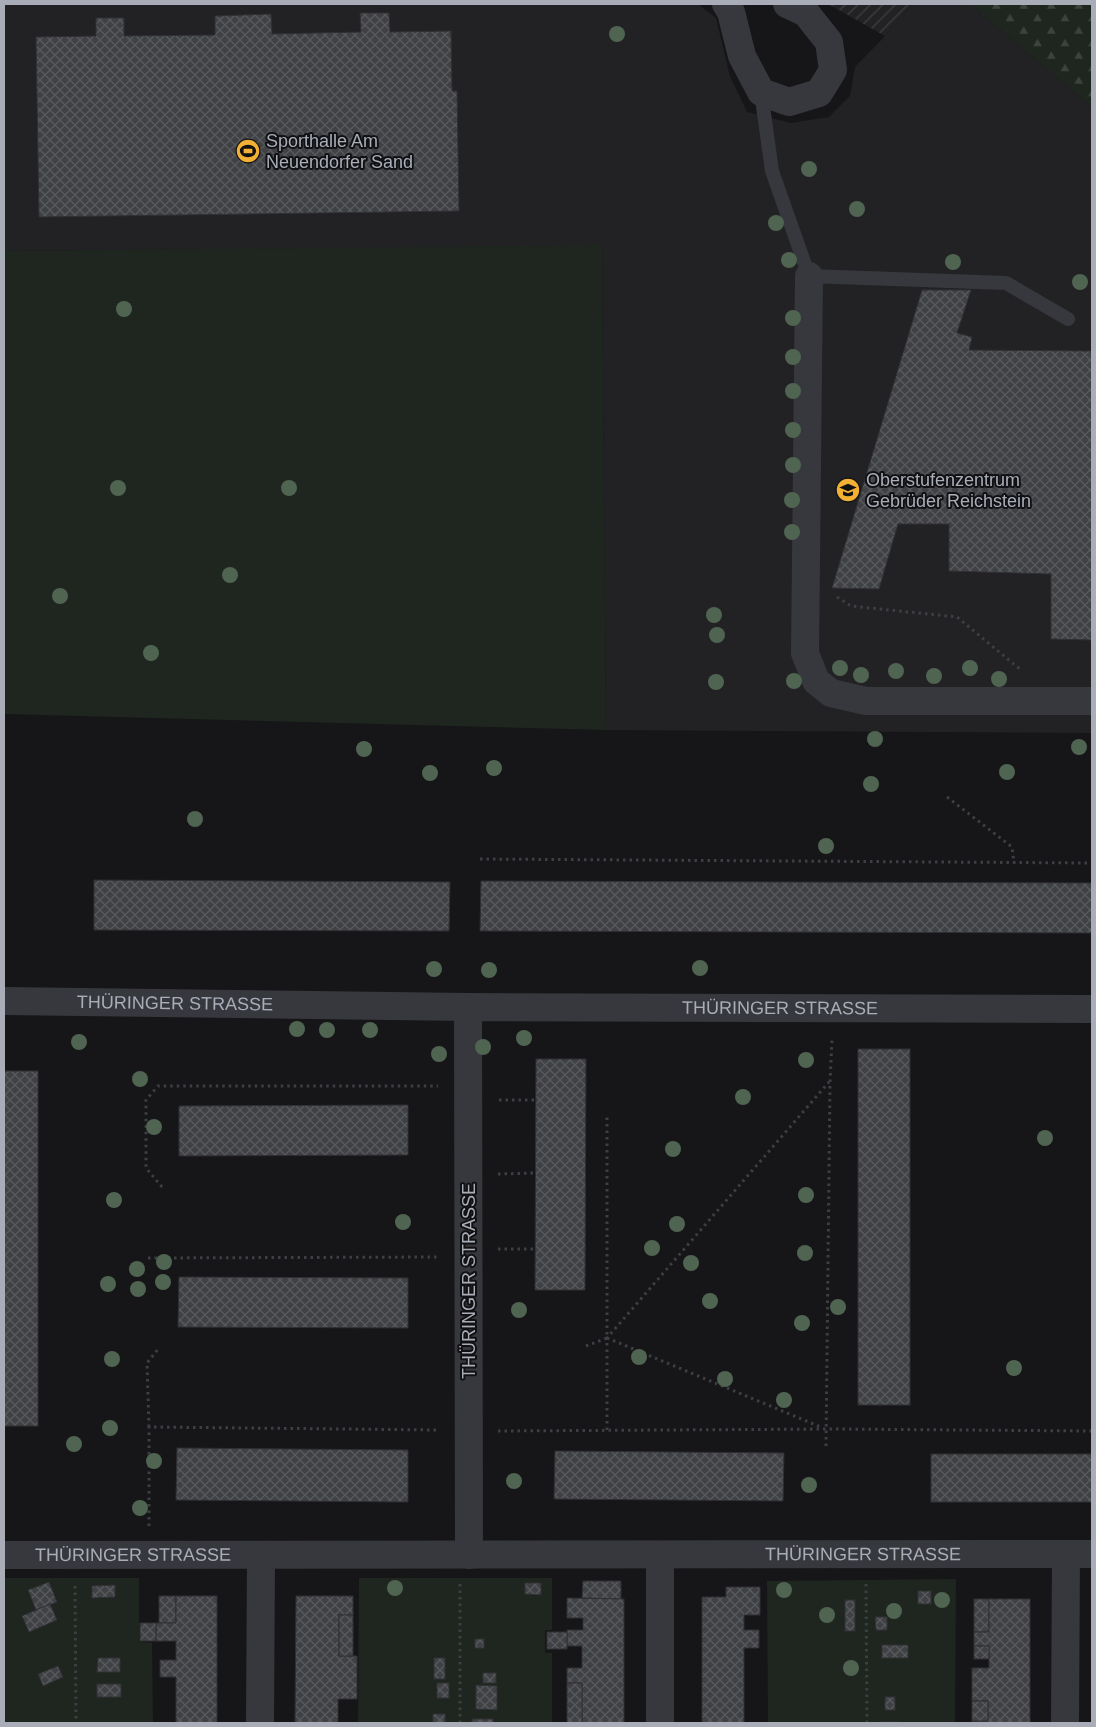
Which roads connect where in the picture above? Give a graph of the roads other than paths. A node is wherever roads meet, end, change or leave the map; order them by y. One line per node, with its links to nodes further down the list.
1 (726, 4): 3 (street)
2 (786, 4): 3 (street)
3 (761, 92): 4 (lane)
4 (809, 276): 5 (lane); 6 (street)
5 (1068, 320)
6 (1092, 701)
7 (4, 1001): 8 (street, THÜRINGER STRASSE)
8 (468, 1008): 9 (street, THÜRINGER STRASSE); 13 (street, THÜRINGER STRASSE)
9 (1092, 1009)
10 (1079, 1554): 14 (street, THÜRINGER STRASSE); 17 (street, THÜRINGER STRASSE)
11 (4, 1555): 12 (street, THÜRINGER STRASSE)
12 (261, 1555): 13 (street, THÜRINGER STRASSE); 15 (street)
13 (465, 1555): 14 (street, THÜRINGER STRASSE)
14 (660, 1556): 16 (street)
15 (260, 1723)
16 (660, 1723)
17 (1065, 1723)

